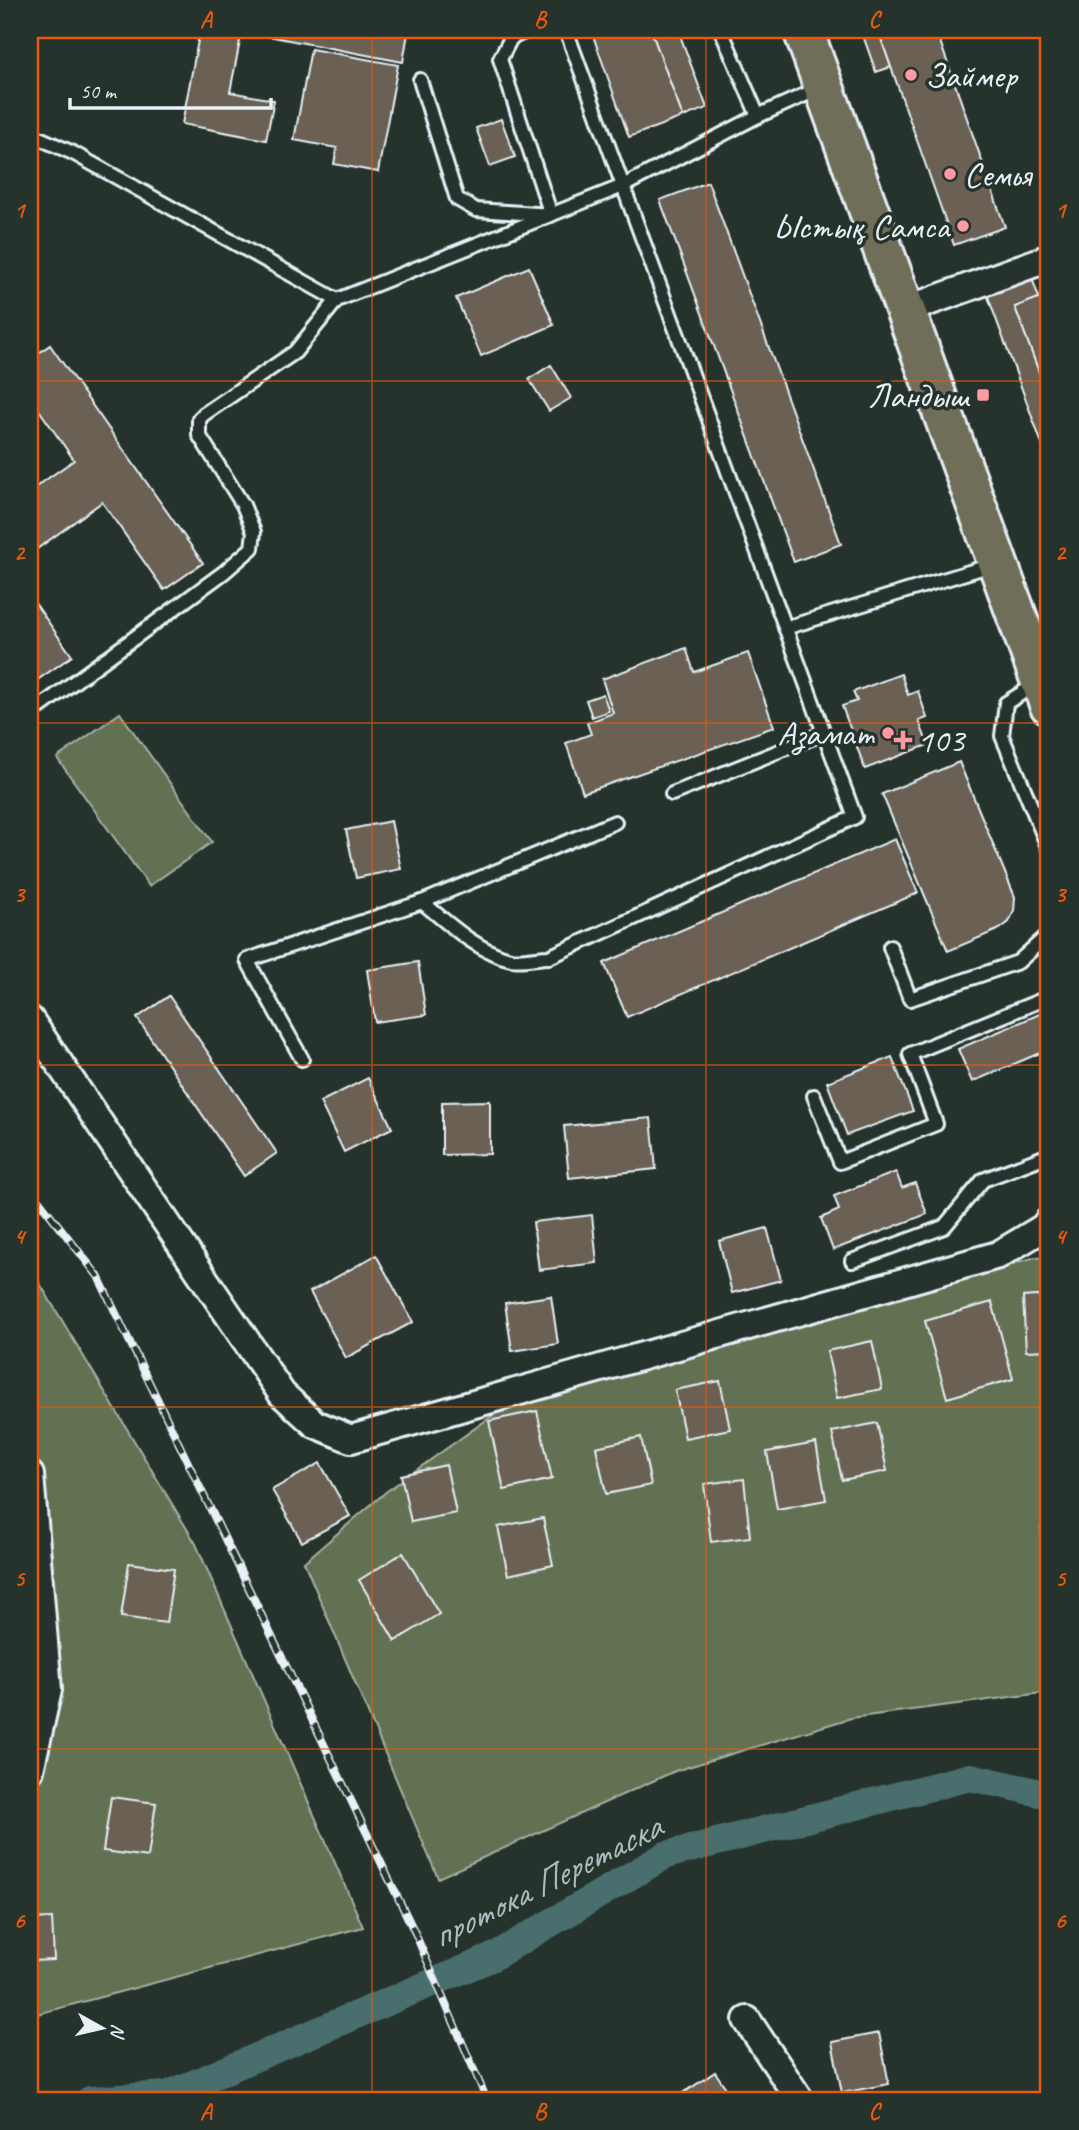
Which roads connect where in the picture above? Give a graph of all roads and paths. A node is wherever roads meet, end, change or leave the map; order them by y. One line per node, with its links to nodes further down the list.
1 (528, 30): 10 (lane)
2 (566, 30): 9 (lane)
3 (721, 30): 7 (lane)
4 (803, 30): 6 (main road)
5 (420, 80): 10 (lane)
6 (824, 87): 7 (lane); 13 (main road)
7 (758, 116): 9 (lane)
8 (30, 134): 12 (lane)
9 (623, 186): 10 (lane); 15 (lane)
10 (551, 215): 12 (lane)
11 (1049, 258): 13 (street)
12 (338, 300): 17 (lane)
13 (906, 310): 14 (main road)
14 (997, 564): 15 (lane); 16 (main road)
15 (785, 628): 18 (lane)
16 (1045, 692): 21 (lane)
17 (40, 707)
18 (824, 733): 19 (lane); 22 (lane)
19 (672, 794)
20 (615, 822): 22 (lane)
21 (1049, 849)
22 (422, 902): 27 (lane)
23 (1049, 934): 24 (lane)
24 (890, 947)
25 (1049, 997): 28 (lane)
26 (30, 1020): 30 (street)
27 (302, 1059)
28 (814, 1096)
29 (1049, 1155): 31 (lane)
30 (1049, 1221)
31 (852, 1261)
32 (30, 1475): 33 (street)
33 (30, 1770)
34 (747, 2020): 35 (street)
35 (800, 2100)

